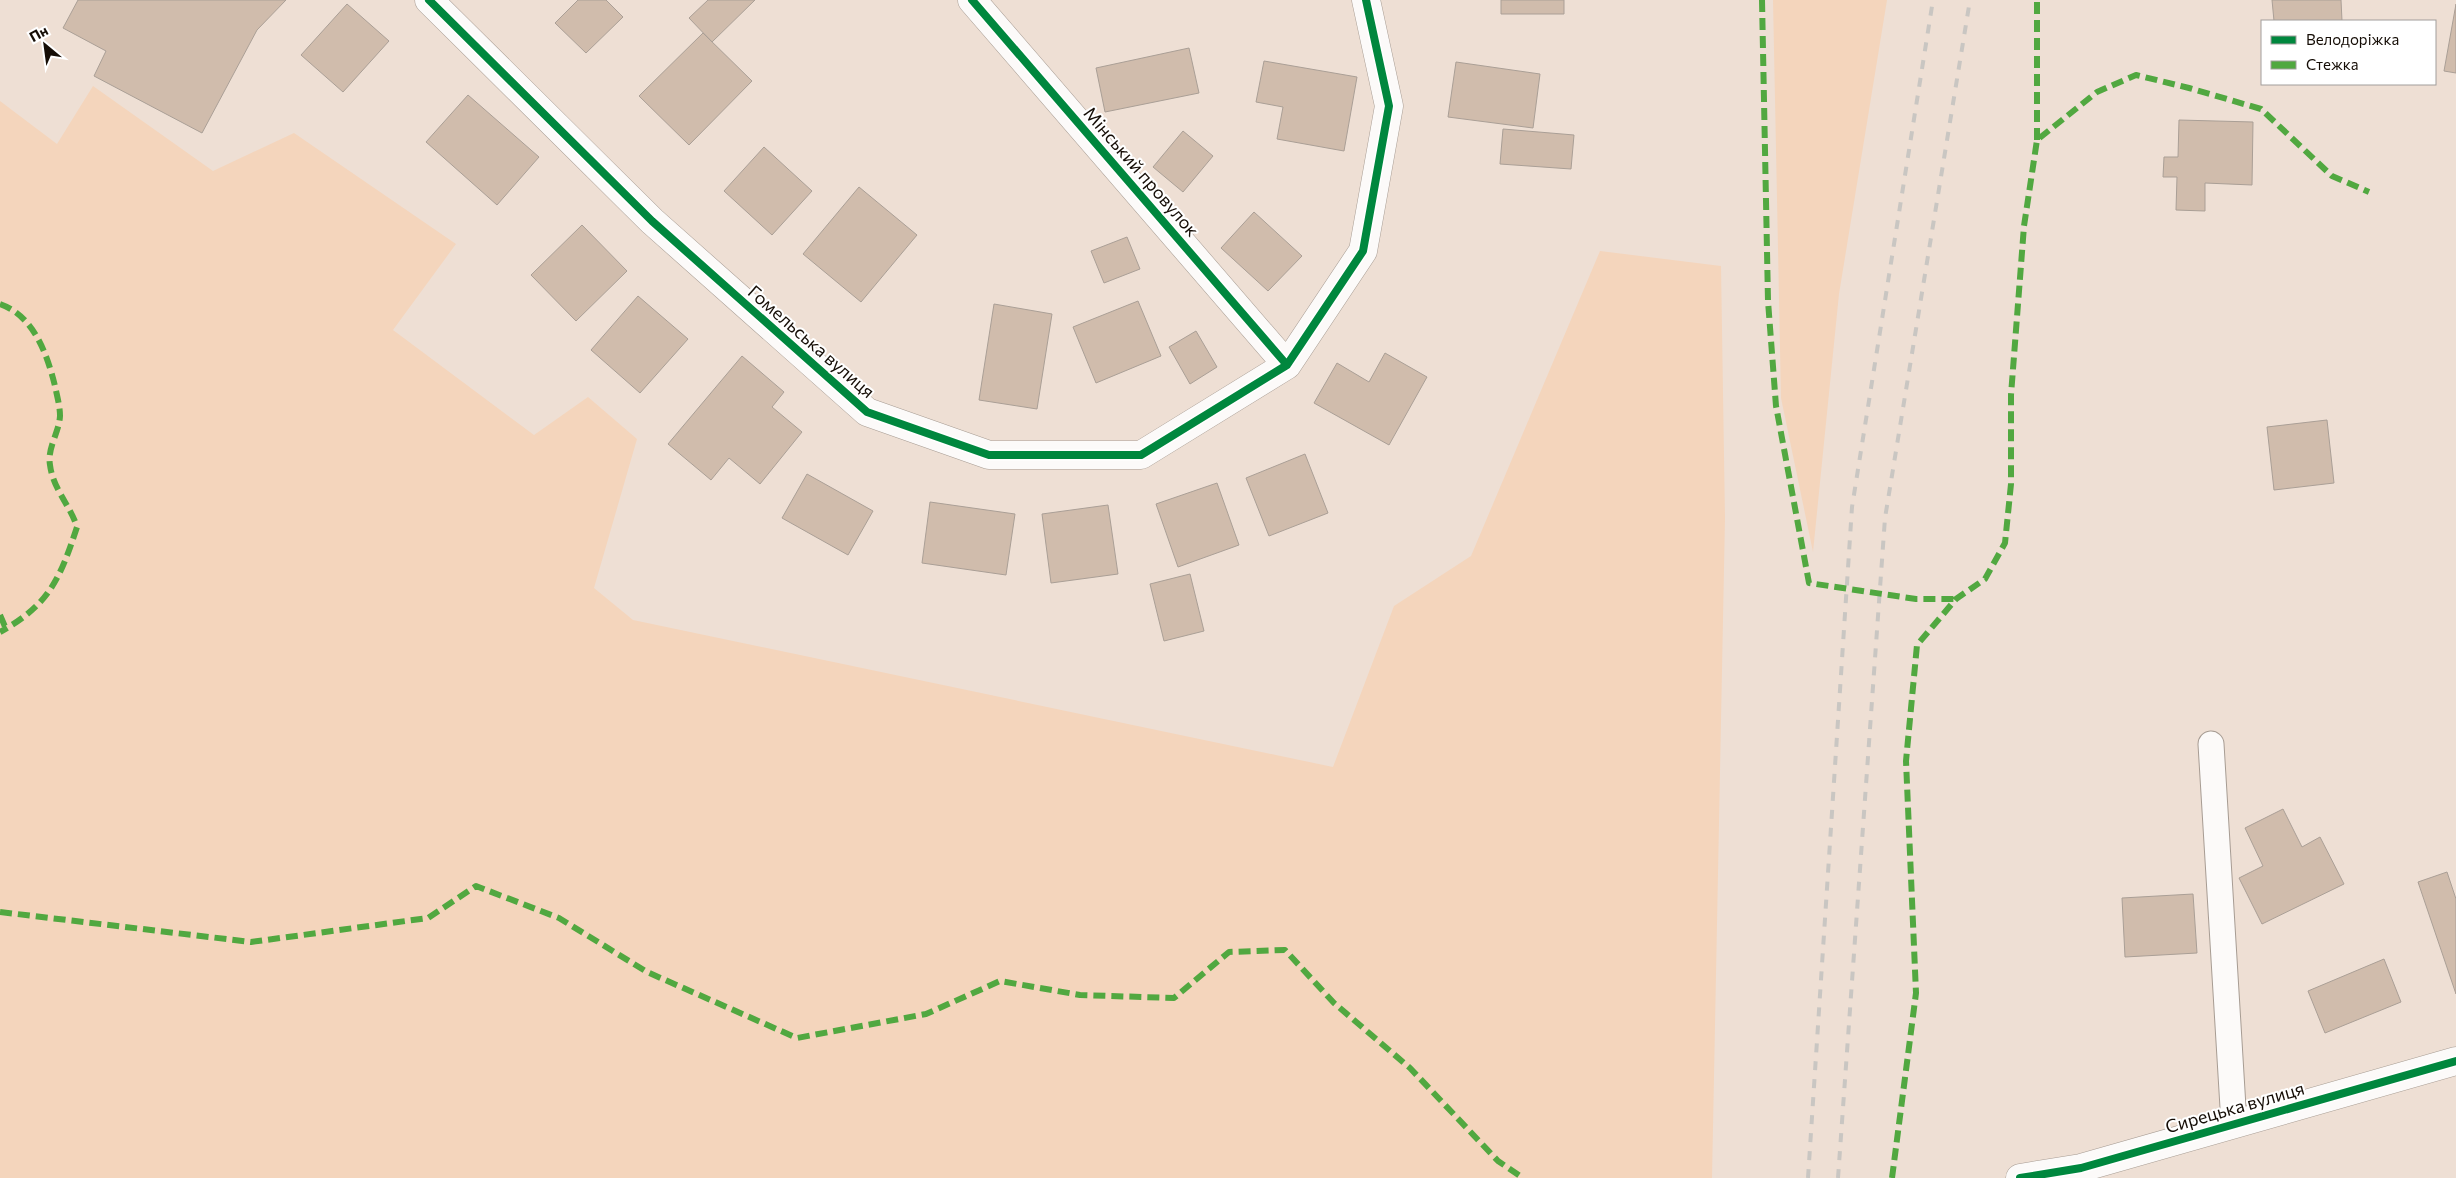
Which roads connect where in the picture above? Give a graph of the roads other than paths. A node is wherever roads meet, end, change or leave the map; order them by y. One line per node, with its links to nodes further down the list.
1 (429, 0): 4 (street, Гомельська вулиця)
2 (972, 0): 4 (street, Мінський провулок)
3 (1366, 0): 4 (street, Гомельська вулиця)
4 (1287, 364)
5 (2211, 744): 7 (lane)
6 (2456, 1061): 7 (street, Сирецька вулиця)
7 (2234, 1124): 8 (street, Сирецька вулиця)
8 (2020, 1178)

